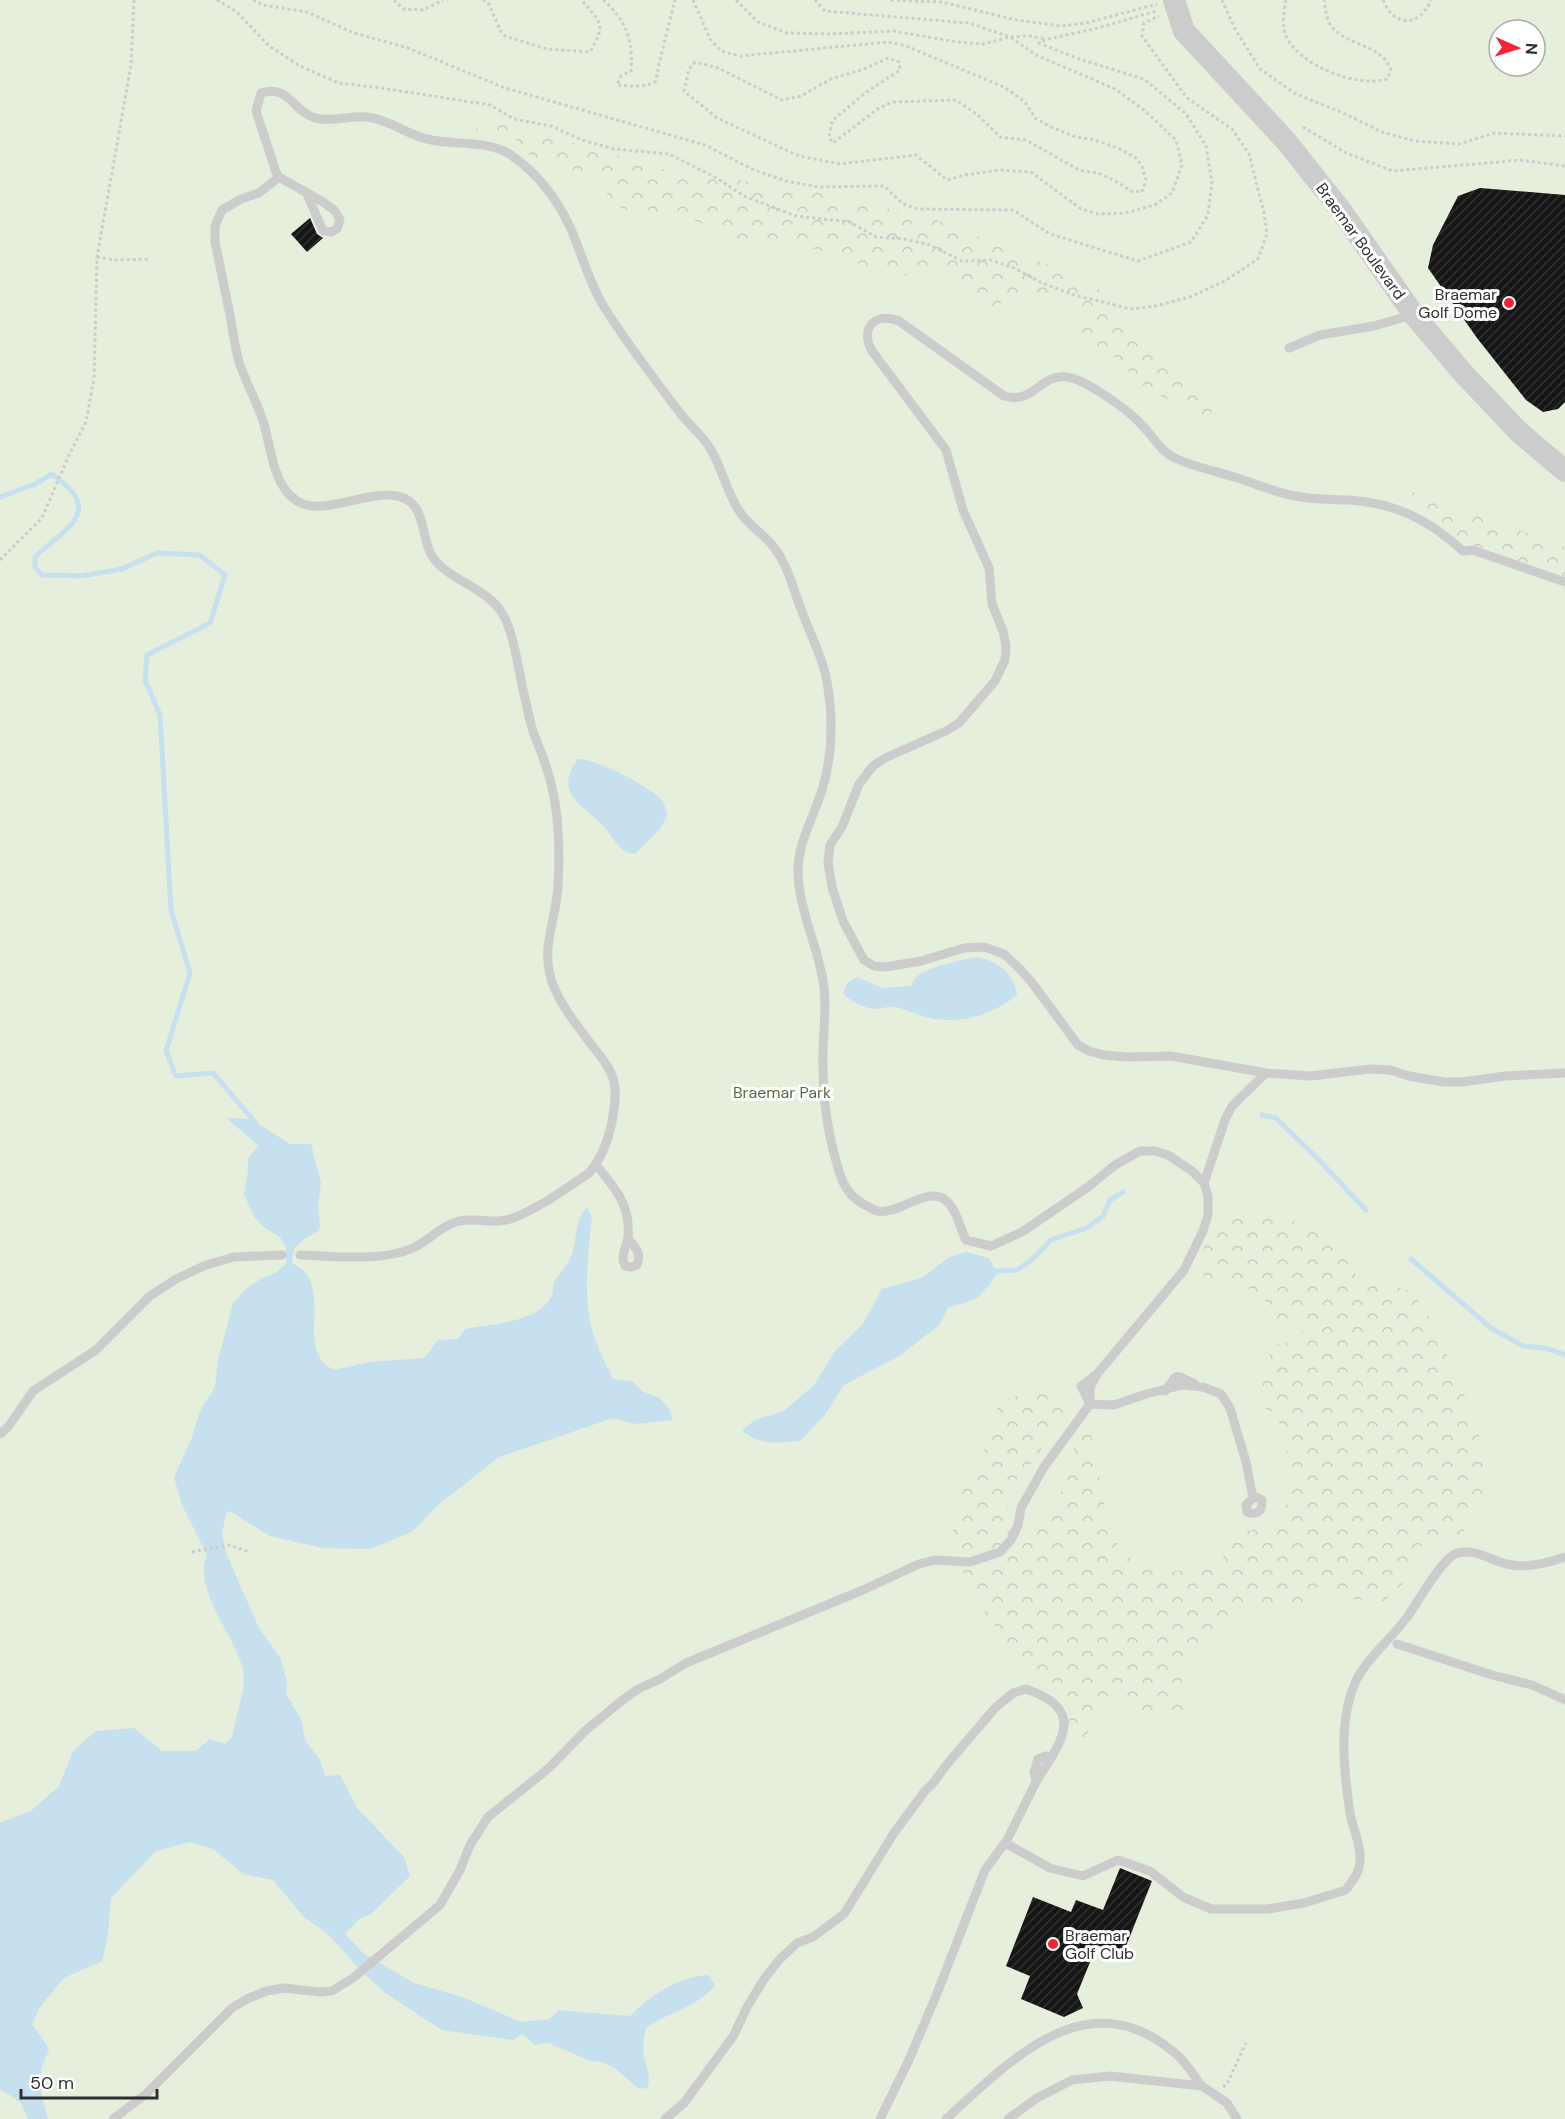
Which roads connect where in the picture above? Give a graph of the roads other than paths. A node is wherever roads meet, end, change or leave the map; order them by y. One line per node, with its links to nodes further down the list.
1 (1175, 3): 4 (street, Braemar Boulevard)
2 (279, 177): 3 (lane); 10 (lane); 11 (lane)
3 (307, 194)
4 (1414, 315): 5 (lane); 6 (street, Braemar Boulevard)
5 (1289, 348)
6 (1565, 471)
7 (1565, 582): 8 (lane)
8 (1266, 1073): 9 (lane); 11 (lane)
9 (1565, 1073)
10 (596, 1165): 12 (lane); 14 (lane)
11 (1204, 1183): 15 (lane)
12 (628, 1238)
13 (282, 1255): 16 (lane)
14 (300, 1256)
15 (1090, 1404): 17 (lane); 23 (lane)
16 (0, 1434)
17 (1253, 1498)
18 (1565, 1557): 21 (lane)
19 (1397, 1644): 20 (lane)
20 (1565, 1700)
21 (1005, 1843): 24 (lane); 25 (lane)
22 (1202, 2086): 26 (lane); 27 (lane); 28 (lane)
23 (113, 2119)
24 (664, 2119)
25 (880, 2119)
26 (946, 2119)
27 (1008, 2119)
28 (1237, 2119)

